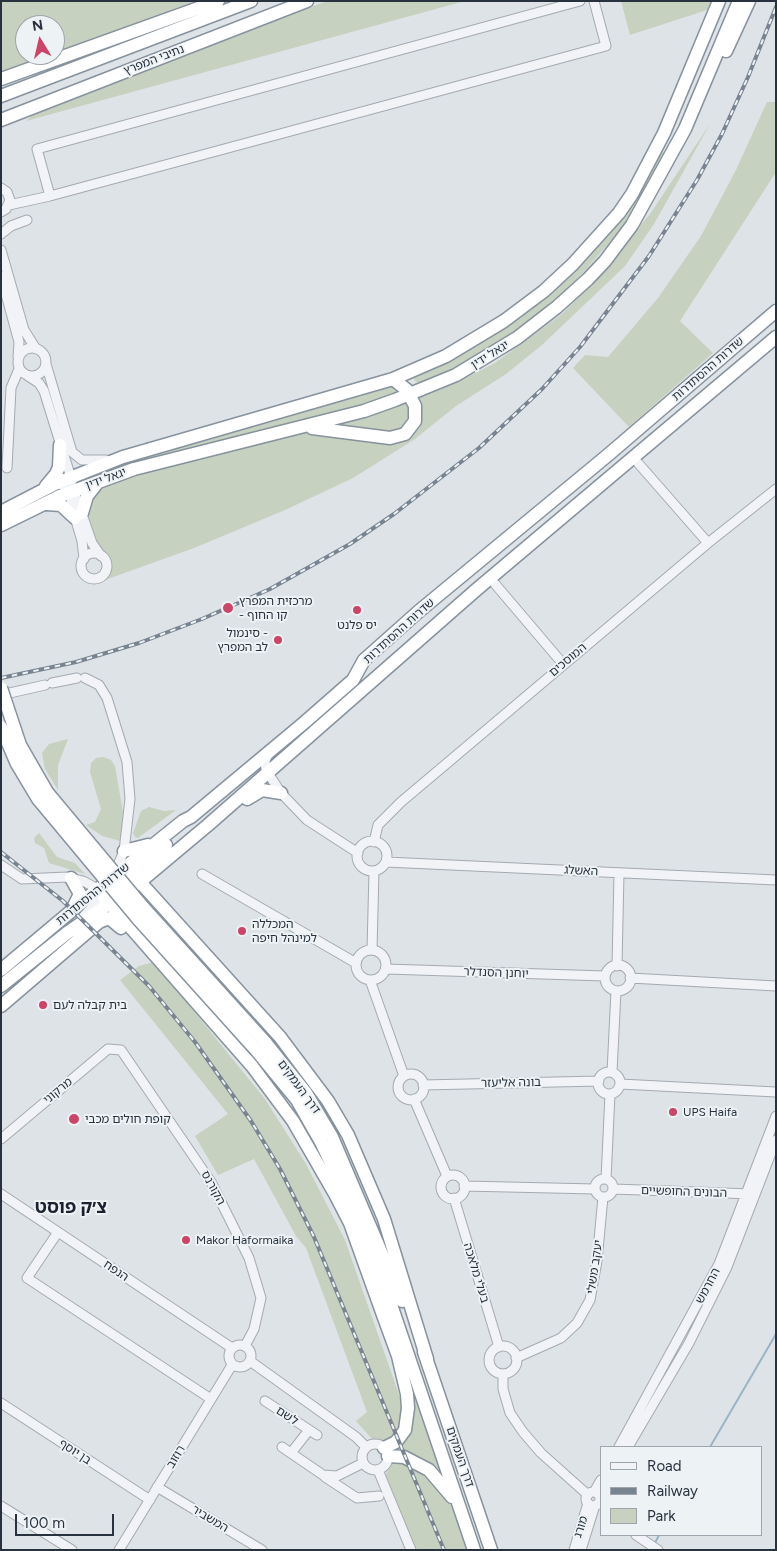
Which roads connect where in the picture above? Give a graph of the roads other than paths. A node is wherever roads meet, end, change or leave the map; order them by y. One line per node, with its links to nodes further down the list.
1 (218, 1): 9 (highway)
2 (251, 1): 10 (highway, נתיבי המפרץ)
3 (307, 1): 11 (highway, נתיבי המפרץ)
4 (580, 1): 14 (street)
5 (594, 1): 14 (street)
6 (720, 1): 27 (highway, יגאל ידין)
7 (739, 1): 12 (highway, יגאל ידין)
8 (749, 1): 12 (highway)
9 (4, 79)
10 (1, 96)
11 (1, 120)
12 (686, 129): 28 (highway, יגאל ידין)
13 (1, 188): 15 (street)
14 (50, 196): 15 (street)
15 (4, 209): 17 (street)
16 (27, 220): 17 (street)
17 (1, 233)
18 (1, 250): 22 (street)
19 (1, 276): 23 (street)
20 (776, 311): 49 (highway, שדרות ההסתדרות)
21 (776, 337): 50 (highway, שדרות ההסתדרות)
22 (36, 349): 23 (street); 24 (street)
23 (18, 357): 25 (street)
24 (46, 364): 26 (street); 31 (street)
25 (19, 369): 26 (street); 33 (street)
26 (28, 376): 30 (street)
27 (393, 379): 28 (highway); 31 (highway, יגאל ידין)
28 (410, 395): 29 (highway, יגאל ידין); 29 (highway)
29 (295, 428): 34 (highway, יגאל ידין)
30 (60, 446): 35 (street); 37 (highway)
31 (124, 457): 35 (highway, יגאל ידין)
32 (638, 463): 41 (street)
33 (7, 468)
34 (98, 482): 35 (highway, יגאל ידין); 39 (highway)
35 (75, 485): 37 (highway); 37 (highway, יגאל ידין); 39 (street)
36 (776, 489): 41 (street, המוסכים)
37 (40, 498): 38 (highway); 39 (highway); 40 (highway)
38 (1, 512)
39 (79, 516): 42 (street); 43 (street)
40 (1, 525)
41 (708, 543): 45 (street, המוסכים)
42 (101, 556): 43 (street); 43 (street)
43 (84, 559)
44 (495, 584): 45 (street)
45 (563, 664): 55 (street, המוסכים)
46 (1, 688): 83 (highway, דרך העמקים, bridge)
47 (1, 695): 56 (street)
48 (1, 727): 83 (highway, דרך העמקים, bridge)
49 (268, 753): 50 (street); 52 (highway, שדרות ההסתדרות)
50 (267, 773): 51 (street); 53 (highway, שדרות ההסתדרות)
51 (281, 793): 53 (highway); 57 (street)
52 (191, 818): 54 (highway, שדרות ההסתדרות); 65 (highway)
53 (208, 825): 60 (highway, שדרות ההסתדרות)
54 (160, 840): 56 (highway); 67 (highway, שדרות ההסתדרות)
55 (374, 842): 57 (street); 58 (street)
56 (124, 851): 67 (street)
57 (358, 853): 61 (street)
58 (386, 862): 61 (street); 62 (street, האשלג)
59 (1, 865): 64 (street)
60 (152, 871): 65 (highway, שדרות ההסתדרות); 68 (highway)
61 (374, 871): 71 (street)
62 (619, 873): 66 (street, האשלג); 73 (street)
63 (202, 874): 72 (street)
64 (71, 878): 67 (street); 69 (highway)
65 (136, 878): 67 (highway, שדרות ההסתדרות); 67 (highway); 68 (highway)
66 (776, 880)
67 (108, 891): 69 (highway, שדרות ההסתדרות); 70 (highway); 79 (highway, שדרות ההסתדרות)
68 (164, 908): 112 (highway)
69 (70, 912): 75 (highway, שדרות ההסתדרות)
70 (136, 934): 82 (highway); 106 (highway)
71 (372, 950): 72 (street); 74 (street)
72 (356, 963): 78 (street)
73 (617, 966): 76 (street); 77 (street)
74 (386, 969): 76 (street, יוחנן הסנדלר); 78 (street)
75 (1, 970)
76 (605, 976): 81 (street)
77 (630, 978): 80 (street); 81 (street)
78 (370, 980): 86 (street)
79 (1, 986)
80 (776, 986)
81 (616, 991): 85 (street)
82 (1, 1006)
83 (260, 1046): 107 (highway, דרך העמקים); 112 (highway, דרך העמקים)
84 (116, 1048): 94 (street, מרקוני); 108 (street, הקורנס)
85 (612, 1072): 87 (street); 88 (street)
86 (404, 1076): 89 (street); 92 (street)
87 (598, 1082): 89 (street, בונה אליעזר); 91 (street)
88 (620, 1084): 90 (street); 91 (street)
89 (424, 1085): 92 (street)
90 (776, 1092)
91 (610, 1094): 97 (street)
92 (414, 1099): 96 (street)
93 (776, 1116): 102 (street, החרמש)
94 (1, 1139)
95 (776, 1140): 102 (street, החרמש)
96 (447, 1176): 98 (street); 104 (street)
97 (606, 1179): 99 (street); 100 (street)
98 (464, 1186): 99 (street); 104 (street)
99 (595, 1189): 103 (street)
100 (613, 1189): 102 (street, הבונים החופשיים); 103 (street)
101 (1, 1194): 105 (street, הנפח)
102 (750, 1194): 119 (street, החרמש); 120 (street, החרמש)
103 (602, 1197): 111 (street, יעקב משלי)
104 (454, 1198): 109 (street, בעלי מלאכה)
105 (58, 1232): 110 (street, הנפח); 116 (street)
106 (355, 1237): 107 (highway); 123 (highway)
107 (384, 1284): 134 (highway, דרך העמקים)
108 (244, 1346): 110 (street); 113 (street)
109 (499, 1347): 111 (street); 115 (street)
110 (232, 1348): 114 (street)
111 (516, 1358): 115 (street)
112 (427, 1359): 142 (highway, דרך העמקים)
113 (250, 1361): 114 (street); 122 (street)
114 (232, 1365): 116 (street, רוזוב)
115 (503, 1374): 132 (street)
116 (211, 1399): 129 (street, רוזוב)
117 (265, 1401): 124 (street, לשם)
118 (1, 1403): 131 (street, בן יוסף)
119 (620, 1446)
120 (629, 1446)
121 (282, 1447): 124 (street)
122 (366, 1447): 123 (street); 125 (street)
123 (386, 1452): 126 (street); 134 (highway)
124 (291, 1453): 127 (street)
125 (363, 1463): 126 (street); 127 (street)
126 (378, 1470): 140 (street)
127 (323, 1475): 130 (street)
128 (600, 1483): 132 (street)
129 (157, 1487): 131 (street, רוזוב); 139 (street, המשביר)
130 (379, 1496)
131 (150, 1500): 138 (street, רוזוב)
132 (595, 1500): 143 (street, מורג); 144 (street, מורג)
133 (1, 1506): 137 (street)
134 (466, 1528): 141 (highway, דרך העמקים)
135 (637, 1536): 136 (street)
136 (657, 1549)
137 (72, 1550)
138 (119, 1550)
139 (262, 1550)
140 (410, 1550)
141 (474, 1550)
142 (491, 1550)
143 (574, 1550)
144 (581, 1550)

